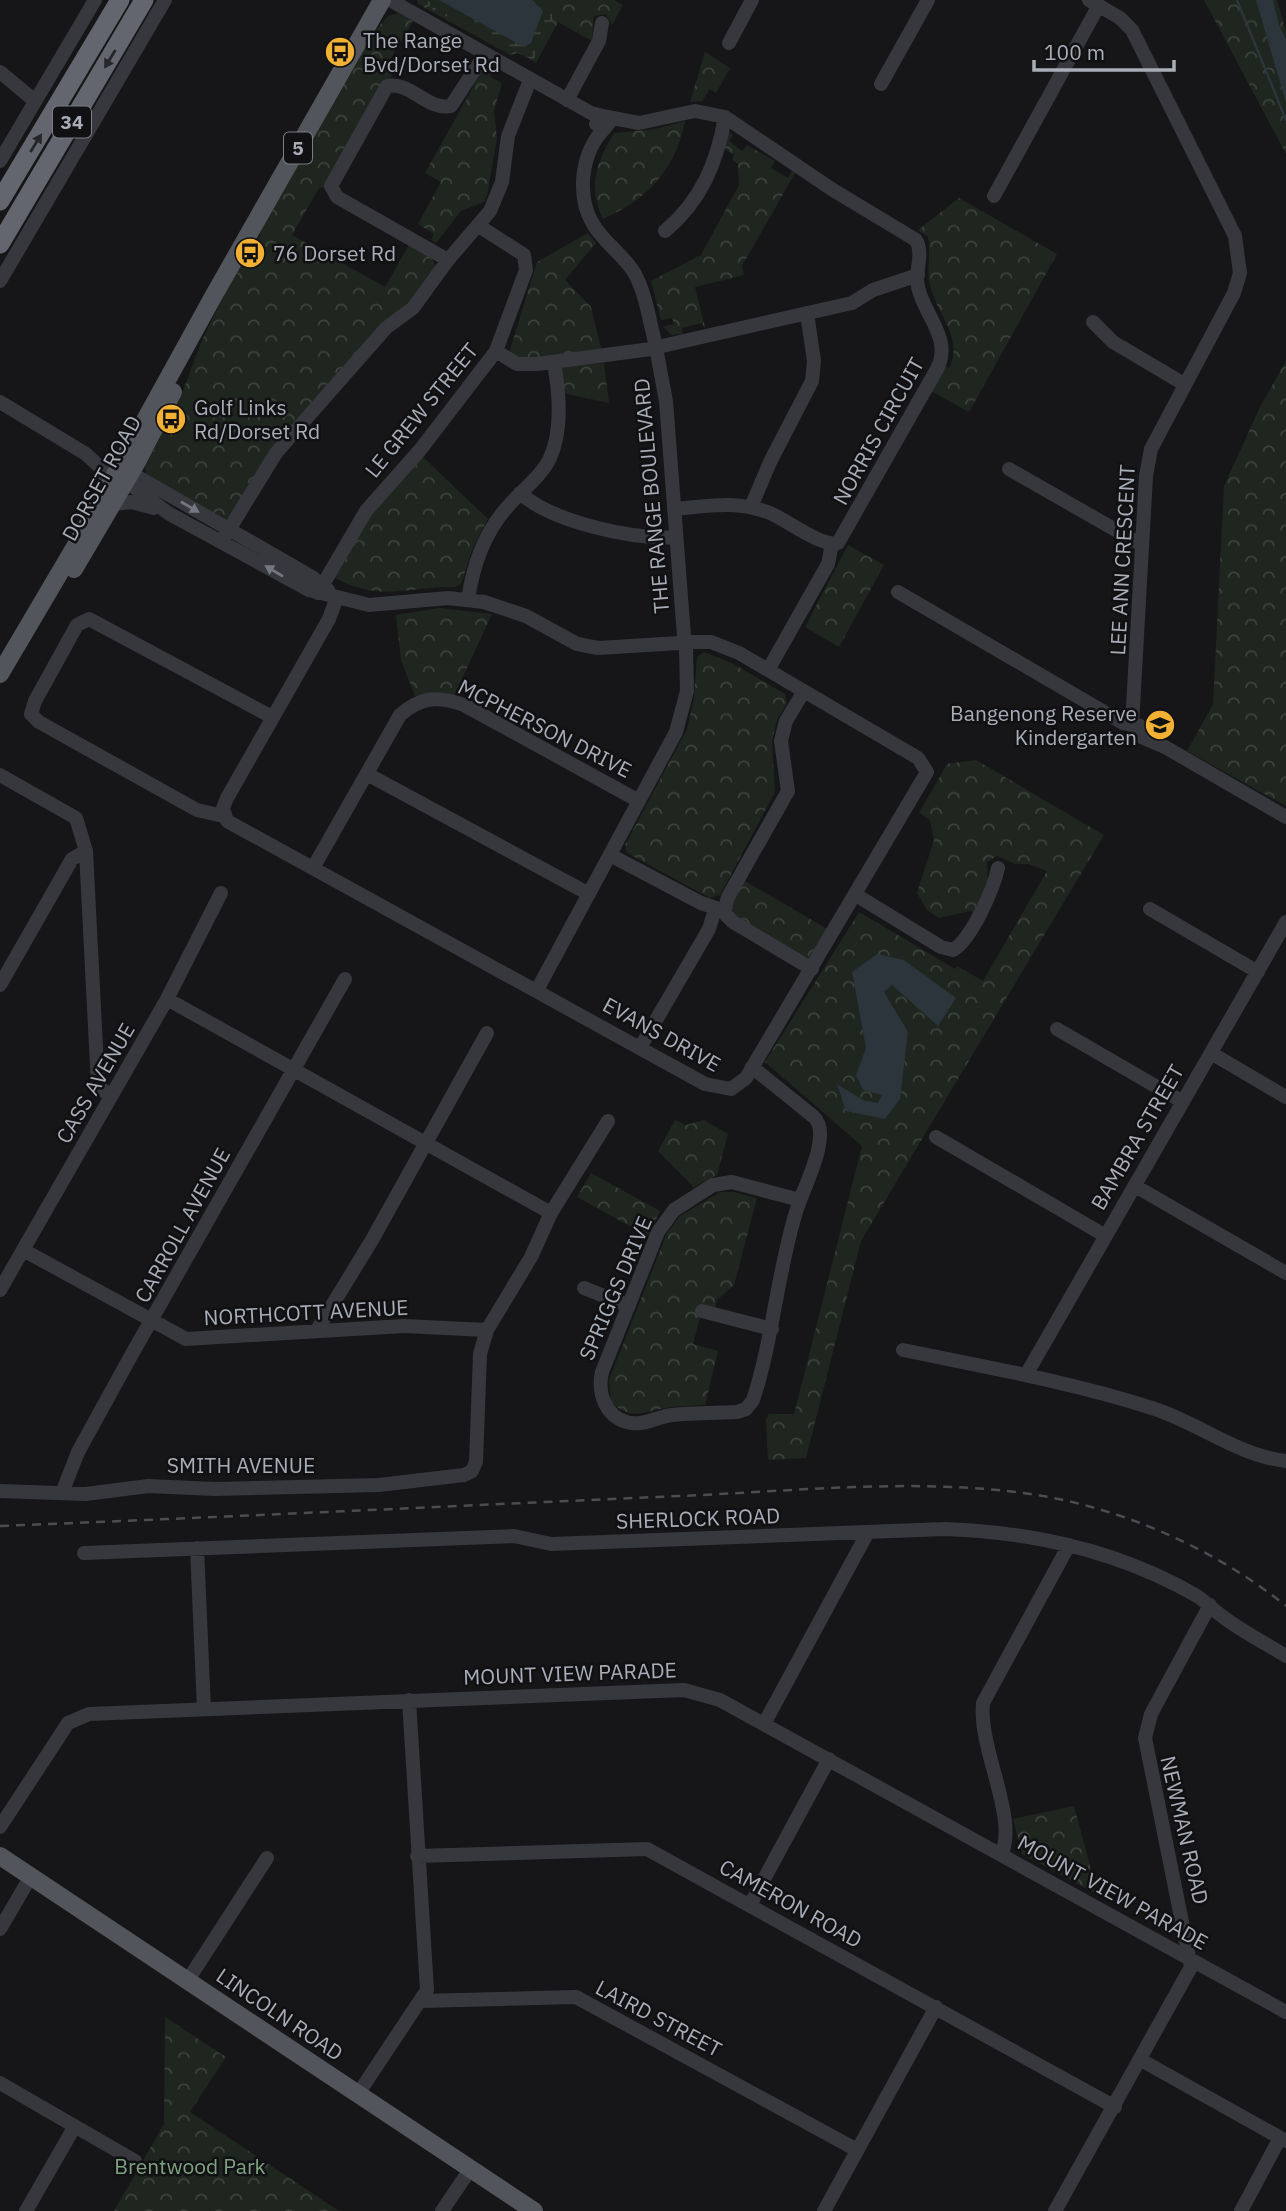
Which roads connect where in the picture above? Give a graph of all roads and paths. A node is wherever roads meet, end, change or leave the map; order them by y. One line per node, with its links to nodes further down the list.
1 (95, 0): 17 (street)
2 (120, 0): 23 (highway, 34, one-way to 2)
3 (144, 0): 21 (highway, 34, one-way to 21)
4 (165, 0): 24 (street)
5 (382, 0): 40 (main road, DORSET ROAD / 5)
6 (390, 0): 12 (street)
7 (752, 0): 11 (street)
8 (928, 0): 15 (street)
9 (1094, 3): 22 (street); 36 (street, LEE ANN CRESCENT)
10 (602, 23): 16 (street)
11 (729, 43)
12 (482, 53): 14 (street); 28 (street)
13 (0, 72): 17 (street)
14 (533, 81): 16 (street); 25 (street)
15 (881, 84)
16 (567, 100): 19 (street)
17 (35, 101): 20 (street)
18 (725, 117): 19 (street, NORRIS CIRCUIT); 26 (street); 29 (street, NORRIS CIRCUIT)
19 (602, 123): 33 (street, THE RANGE BOULEVARD)
20 (0, 160)
21 (40, 177): 24 (street); 27 (highway, 34)
22 (995, 196)
23 (0, 201)
24 (40, 215): 30 (street)
25 (479, 226): 28 (street); 34 (street, LE GREW STREET)
26 (665, 231)
27 (0, 244)
28 (448, 260): 46 (street)
29 (917, 278): 31 (street); 47 (street, NORRIS CIRCUIT)
30 (0, 281)
31 (803, 314): 33 (street); 43 (street)
32 (1093, 322): 36 (street)
33 (656, 347): 35 (street); 42 (street, THE RANGE BOULEVARD)
34 (496, 351): 35 (street); 49 (street, LE GREW STREET)
35 (554, 362): 41 (street)
36 (1184, 384): 48 (street, LEE ANN CRESCENT)
37 (0, 402): 38 (street)
38 (86, 454): 40 (street); 40 (street)
39 (1009, 469): 48 (street)
40 (120, 478): 44 (street, THE RANGE BOULEVARD); 44 (street); 46 (street, THE RANGE BOULEVARD, one-way to 46); 55 (main road, DORSET ROAD / 5)
41 (520, 494): 45 (street); 52 (street)
42 (673, 506): 43 (street); 45 (street, THE RANGE BOULEVARD)
43 (754, 508): 47 (street)
44 (168, 513): 46 (street, THE RANGE BOULEVARD)
45 (676, 534): 53 (street, THE RANGE BOULEVARD)
46 (226, 535): 49 (street, THE RANGE BOULEVARD)
47 (831, 544): 54 (street)
48 (1142, 545): 58 (street, LEE ANN CRESCENT)
49 (320, 589): 51 (street, THE RANGE BOULEVARD)
50 (898, 592): 58 (street)
51 (337, 597): 52 (street, THE RANGE BOULEVARD); 57 (street)
52 (468, 600): 53 (street, THE RANGE BOULEVARD)
53 (685, 642): 54 (street, EVANS DRIVE); 61 (street)
54 (768, 670): 56 (street, EVANS DRIVE)
55 (1, 671)
56 (804, 691): 70 (street, EVANS DRIVE); 72 (street)
57 (272, 718): 62 (street); 62 (street, EVANS DRIVE)
58 (1136, 725): 63 (street)
59 (367, 774): 61 (street, MCPHERSON DRIVE); 66 (street, MCPHERSON DRIVE); 69 (street)
60 (0, 775): 64 (street)
61 (639, 801): 65 (street)
62 (223, 816): 66 (street, EVANS DRIVE)
63 (1286, 817)
64 (86, 851): 77 (street); 86 (street)
65 (610, 855): 69 (street); 72 (street)
66 (313, 868): 78 (street, EVANS DRIVE)
67 (998, 868): 70 (street)
68 (221, 893): 79 (street, CASS AVENUE)
69 (589, 894): 78 (street)
70 (856, 895): 74 (street, EVANS DRIVE)
71 (1150, 909): 75 (street)
72 (720, 914): 74 (street); 82 (street)
73 (1286, 922): 75 (street, BAMBRA STREET)
74 (812, 969): 84 (street, EVANS DRIVE)
75 (1258, 972): 83 (street, BAMBRA STREET)
76 (345, 979): 85 (street, CARROLL AVENUE)
77 (0, 985)
78 (537, 990): 82 (street, EVANS DRIVE)
79 (167, 999): 85 (street); 86 (street, CASS AVENUE)
80 (1057, 1028): 88 (street)
81 (487, 1033): 91 (street)
82 (641, 1046): 84 (street, EVANS DRIVE)
83 (1211, 1053): 87 (street); 88 (street, BAMBRA STREET)
84 (752, 1067): 93 (street, SPRIGGS DRIVE)
85 (293, 1069): 91 (street); 102 (street, CARROLL AVENUE)
86 (110, 1096): 96 (street, CASS AVENUE)
87 (1286, 1097)
88 (1183, 1102): 92 (street, BAMBRA STREET)
89 (608, 1121): 94 (street)
90 (936, 1137): 95 (street)
91 (426, 1144): 94 (street); 105 (street)
92 (1135, 1186): 95 (street, BAMBRA STREET); 97 (street)
93 (800, 1200): 100 (street, SPRIGGS DRIVE); 103 (street, SPRIGGS DRIVE)
94 (551, 1213): 104 (street)
95 (1104, 1235): 107 (street, BAMBRA STREET)
96 (25, 1251): 99 (street, CASS AVENUE); 102 (street, NORTHCOTT AVENUE)
97 (1286, 1273)
98 (584, 1289): 100 (street)
99 (0, 1290)
100 (629, 1306): 103 (street, SPRIGGS DRIVE)
101 (702, 1311): 103 (street)
102 (151, 1322): 105 (street, NORTHCOTT AVENUE); 110 (street, CARROLL AVENUE)
103 (772, 1329)
104 (486, 1330): 105 (street, NORTHCOTT AVENUE); 110 (street, SMITH AVENUE)
105 (317, 1331)
106 (903, 1350): 107 (street)
107 (1026, 1375): 108 (street)
108 (1286, 1461)
109 (0, 1491): 110 (street, SMITH AVENUE)
110 (62, 1493)
111 (868, 1532): 112 (street, SHERLOCK ROAD); 113 (street, SHERLOCK ROAD); 119 (street)
112 (1069, 1545): 115 (street, SHERLOCK ROAD); 122 (street)
113 (197, 1548): 114 (street, SHERLOCK ROAD); 118 (street)
114 (84, 1553)
115 (1210, 1605): 116 (street, SHERLOCK ROAD); 129 (street, NEWMAN ROAD)
116 (1286, 1656)
117 (410, 1700): 118 (street, MOUNT VIEW PARADE); 119 (street, MOUNT VIEW PARADE); 124 (street)
118 (204, 1709): 121 (street, MOUNT VIEW PARADE)
119 (764, 1724): 120 (street, MOUNT VIEW PARADE)
120 (829, 1759): 122 (street, MOUNT VIEW PARADE); 127 (street)
121 (0, 1827)
122 (1001, 1855): 129 (street, MOUNT VIEW PARADE)
123 (0, 1856): 126 (main road, LINCOLN ROAD)
124 (417, 1856): 127 (street, CAMERON ROAD); 131 (street)
125 (267, 1858): 130 (street)
126 (31, 1876): 128 (street); 130 (main road, LINCOLN ROAD)
127 (750, 1905): 132 (street, CAMERON ROAD)
128 (0, 1929)
129 (1190, 1959): 133 (street, MOUNT VIEW PARADE); 134 (street, NEWMAN ROAD)
130 (188, 1980): 136 (main road, LINCOLN ROAD)
131 (421, 2001): 136 (street); 140 (street, LAIRD STREET)
132 (936, 2007): 137 (street, CAMERON ROAD); 140 (street)
133 (1286, 2012)
134 (1141, 2060): 137 (street, NEWMAN ROAD); 139 (street)
135 (0, 2083): 138 (street)
136 (358, 2094): 142 (main road, LINCOLN ROAD)
137 (1115, 2107): 147 (street, NEWMAN ROAD)
138 (75, 2126): 141 (street); 143 (street)
139 (1283, 2139): 148 (street)
140 (857, 2150): 146 (street)
141 (135, 2161)
142 (471, 2168): 144 (street); 145 (main road, LINCOLN ROAD)
143 (26, 2211)
144 (442, 2211)
145 (534, 2211)
146 (824, 2211)
147 (1055, 2211)
148 (1241, 2211)

